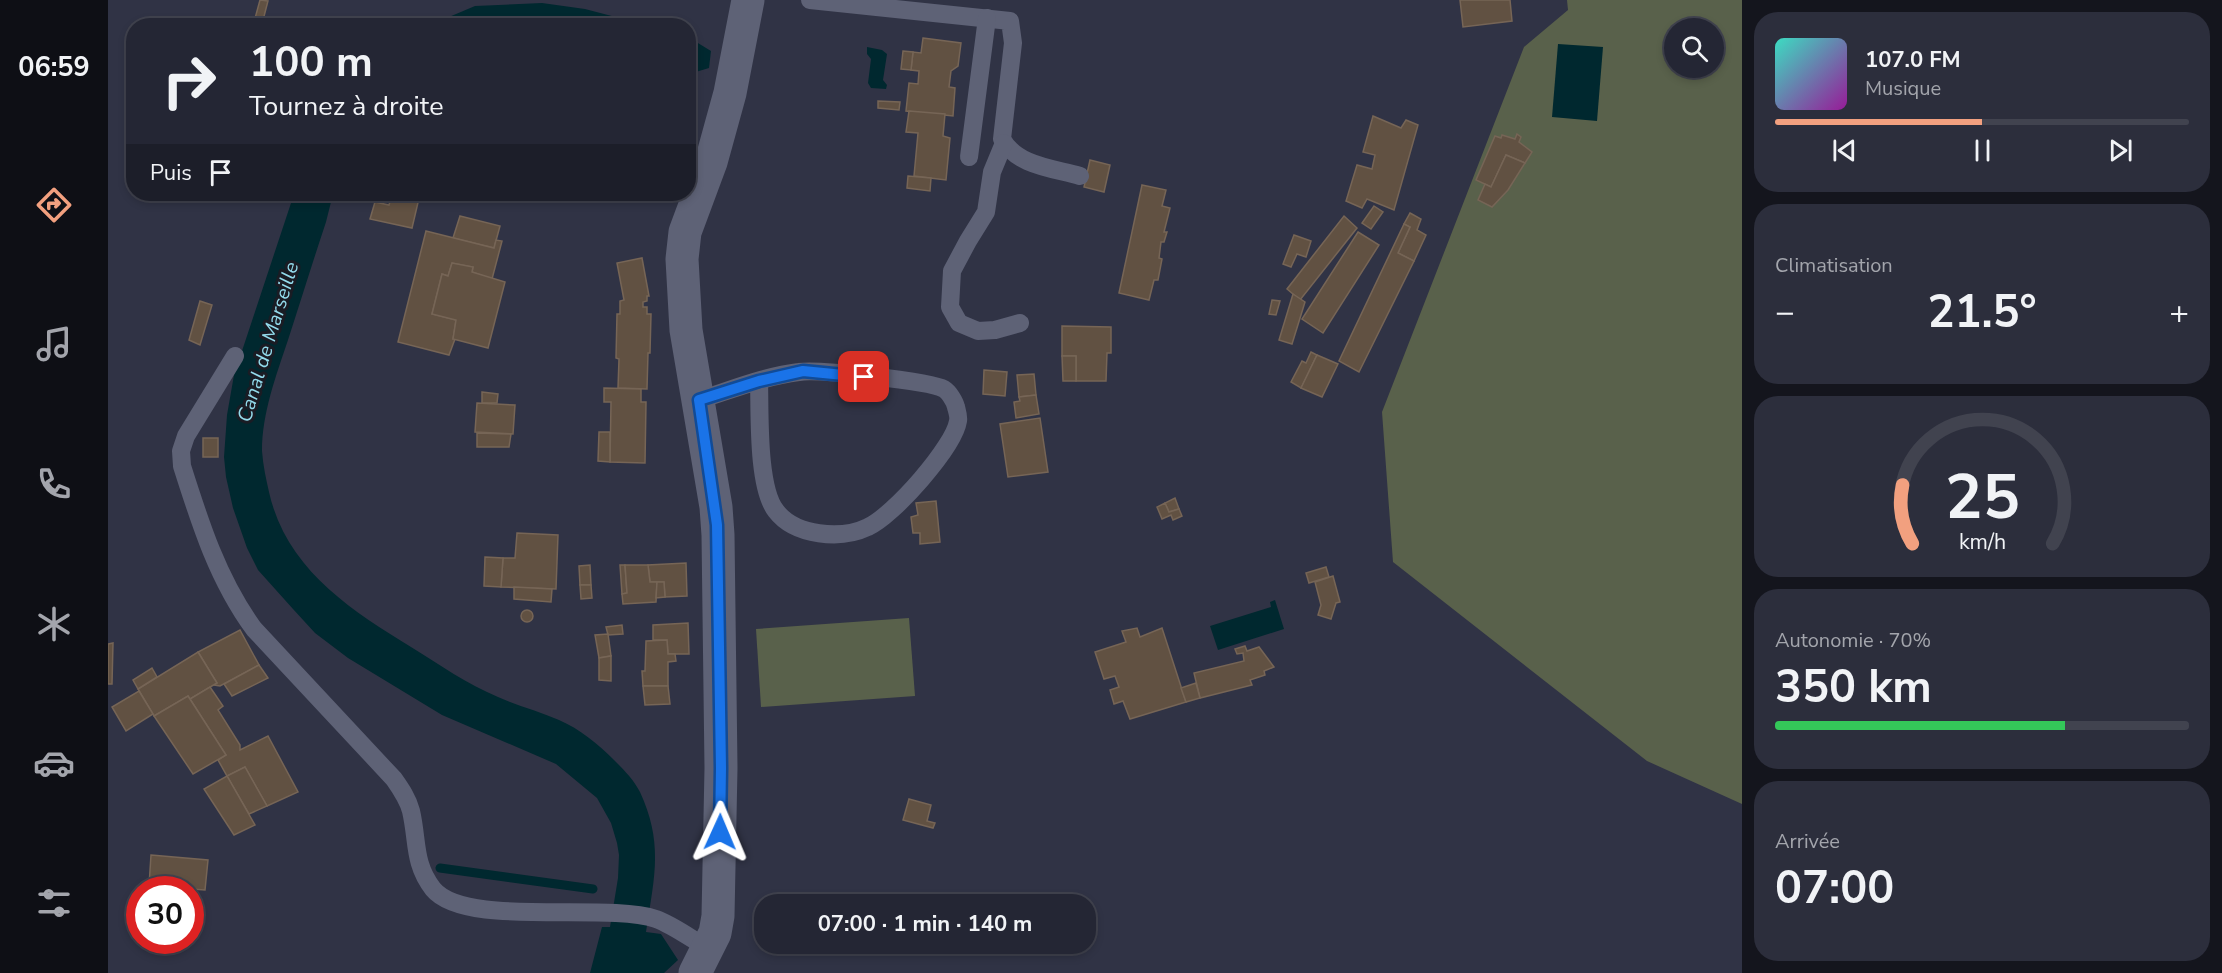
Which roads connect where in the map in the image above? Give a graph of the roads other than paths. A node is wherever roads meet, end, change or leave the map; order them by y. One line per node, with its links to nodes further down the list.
1 (810, 0): 3 (lane)
2 (746, 12): 10 (street)
3 (987, 18): 4 (lane); 5 (lane)
4 (1004, 143): 6 (lane); 7 (lane)
5 (969, 158)
6 (1080, 176)
7 (1020, 322)
8 (235, 356): 11 (lane)
9 (759, 381): 9 (lane); 10 (lane)
10 (699, 400): 11 (street)
11 (702, 961)

